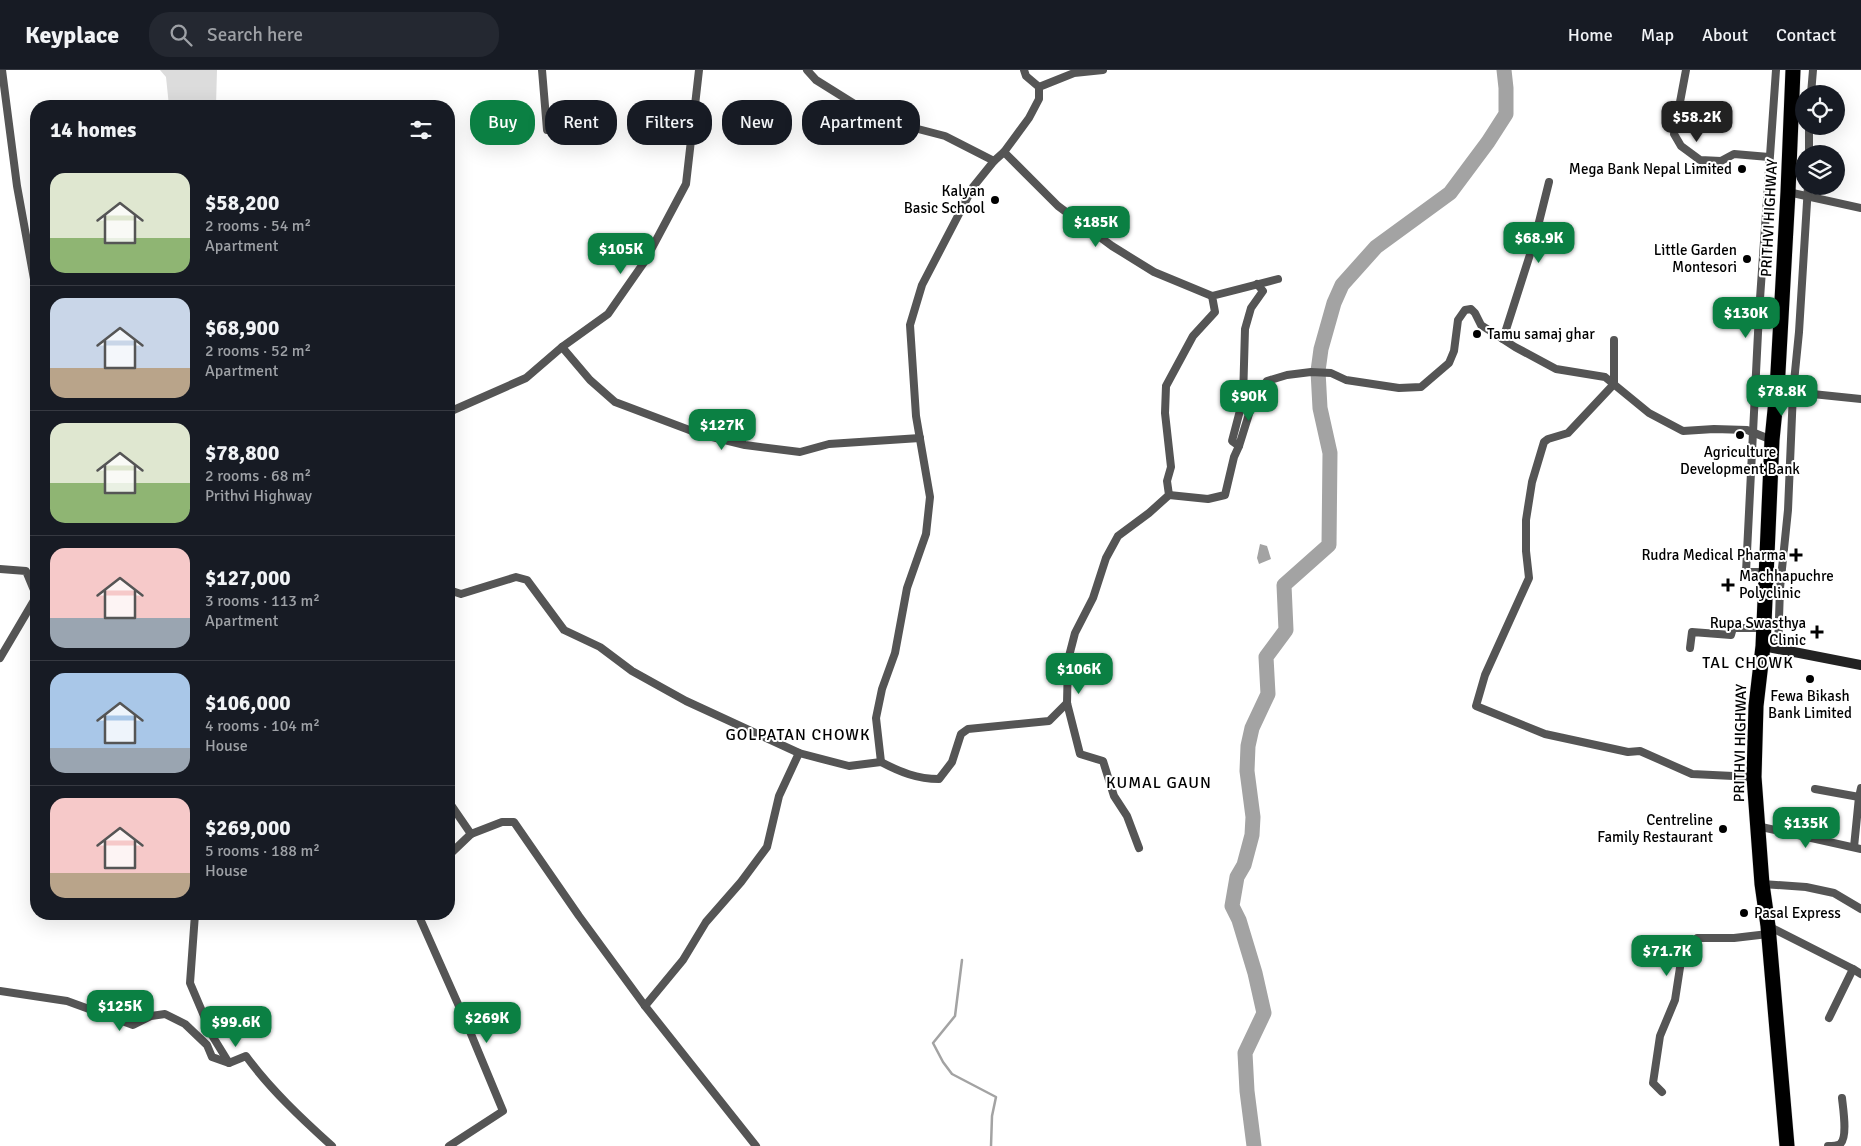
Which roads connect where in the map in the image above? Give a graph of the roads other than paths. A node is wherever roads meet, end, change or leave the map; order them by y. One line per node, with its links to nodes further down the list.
1 (2, 70): 22 (street)
2 (542, 70): 13 (street)
3 (699, 70): 28 (street)
4 (807, 70): 16 (street)
5 (1024, 70): 12 (street)
6 (1103, 70): 12 (street)
7 (1686, 70): 15 (street)
8 (1776, 70): 15 (street)
9 (1793, 70): 18 (highway, PRITHVI HIGHWAY)
10 (1813, 70): 11 (street)
11 (1812, 85)
12 (1040, 86): 14 (street)
13 (545, 106)
14 (1004, 152): 16 (street); 25 (street)
15 (1769, 157): 33 (street)
16 (994, 162): 34 (street)
17 (1549, 182): 26 (street)
18 (1788, 192): 19 (street); 35 (highway, PRITHVI HIGHWAY)
19 (1795, 193)
20 (1808, 195): 21 (street); 30 (street)
21 (1861, 208)
22 (30, 257)
23 (1278, 279): 24 (street)
24 (1257, 284): 25 (street); 36 (street)
25 (1212, 296): 37 (street)
26 (1503, 339): 29 (street); 36 (street)
27 (1614, 340): 29 (street)
28 (562, 347): 32 (street); 34 (street)
29 (1614, 384): 33 (street); 51 (street)
30 (1793, 392): 31 (street); 45 (street)
31 (1861, 399)
32 (455, 409)
33 (1753, 432): 35 (street); 39 (street)
34 (920, 438): 50 (street)
35 (1772, 440): 39 (highway, PRITHVI HIGHWAY)
36 (1239, 446): 37 (street)
37 (1169, 495): 48 (street)
38 (0, 568): 40 (street)
39 (1766, 572): 43 (highway, PRITHVI HIGHWAY)
40 (30, 580)
41 (455, 592): 49 (street)
42 (30, 606): 46 (street)
43 (1763, 628): 44 (street); 45 (highway, PRITHVI HIGHWAY)
44 (1690, 648)
45 (1770, 648): 47 (main road); 51 (highway, PRITHVI HIGHWAY)
46 (0, 658)
47 (1861, 664)
48 (1067, 703): 50 (street); 58 (street)
49 (799, 753): 50 (street); 69 (street)
50 (881, 762)
51 (1754, 777): 56 (highway, PRITHVI HIGHWAY)
52 (1861, 788): 54 (street)
53 (1815, 789): 54 (street)
54 (1858, 797): 59 (street)
55 (455, 810): 57 (street)
56 (1757, 826): 59 (street); 61 (highway, PRITHVI HIGHWAY)
57 (472, 834): 60 (street); 69 (street)
58 (1139, 848)
59 (1858, 848)
60 (455, 850)
61 (1762, 884): 62 (street); 65 (highway, PRITHVI HIGHWAY)
62 (1861, 909)
63 (195, 920): 71 (street)
64 (421, 920): 75 (street)
65 (1768, 930): 66 (street); 72 (street); 77 (highway, PRITHVI HIGHWAY)
66 (1854, 969): 67 (street); 70 (street)
67 (1861, 974)
68 (0, 991): 71 (street)
69 (644, 1006): 76 (street)
70 (1829, 1018)
71 (228, 1063): 74 (street)
72 (1662, 1092)
73 (1842, 1098): 78 (street)
74 (332, 1146)
75 (449, 1146)
76 (756, 1146)
77 (1787, 1146)
78 (1828, 1146)

